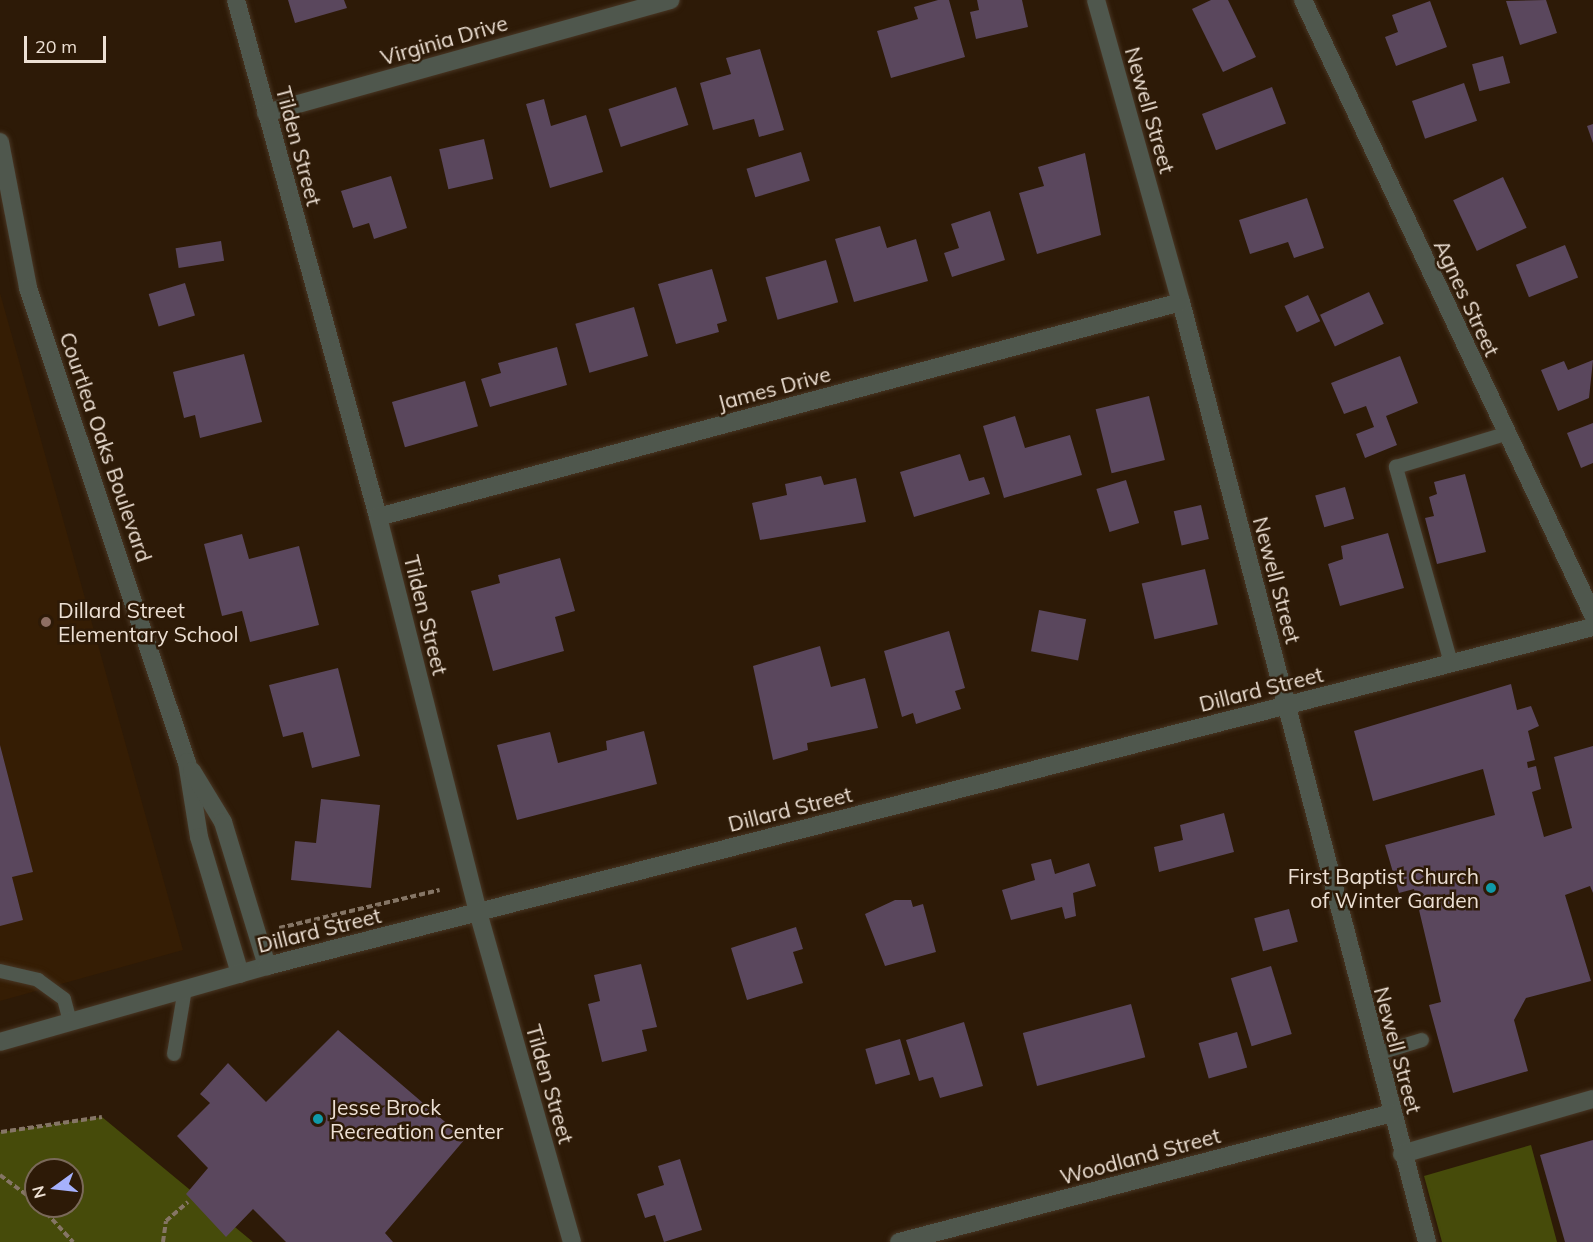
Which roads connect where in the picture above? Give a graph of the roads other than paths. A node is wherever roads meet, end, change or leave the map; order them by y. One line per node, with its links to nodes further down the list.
1 (236, 0): 5 (street, Tilden Street)
2 (670, 0): 5 (street, Virginia Drive)
3 (1096, 0): 7 (street, Newell Street)
4 (1303, 0): 8 (street, Agnes Street)
5 (266, 113): 9 (street, Tilden Street)
6 (0, 142): 14 (street, Courtlea Oaks Boulevard)
7 (1181, 302): 9 (street, James Drive); 13 (street, Newell Street)
8 (1506, 434): 10 (street, Agnes Street); 12 (lane)
9 (378, 517): 15 (street, Tilden Street)
10 (1593, 615)
11 (1593, 627): 12 (street, Dillard Street)
12 (1452, 663): 13 (street, Dillard Street)
13 (1287, 706): 15 (street, Dillard Street); 24 (street, Newell Street)
14 (187, 762): 16 (street, Courtlea Oaks Boulevard); 18 (street, Courtlea Oaks Boulevard)
15 (478, 912): 16 (street, Dillard Street); 28 (street, Tilden Street)
16 (267, 966): 18 (street, Dillard Street)
17 (0, 971): 20 (lane)
18 (240, 974): 19 (street, Dillard Street)
19 (185, 989): 20 (street, Dillard Street); 23 (lane)
20 (70, 1022): 22 (street, Dillard Street)
21 (1422, 1040): 24 (lane)
22 (0, 1042)
23 (174, 1054)
24 (1376, 1054): 26 (street, Newell Street)
25 (1593, 1099): 27 (street)
26 (1392, 1113): 27 (street, Newell Street); 29 (street, Woodland Street)
27 (1402, 1154): 30 (street, Newell Street)
28 (572, 1242)
29 (899, 1242)
30 (1427, 1242)

